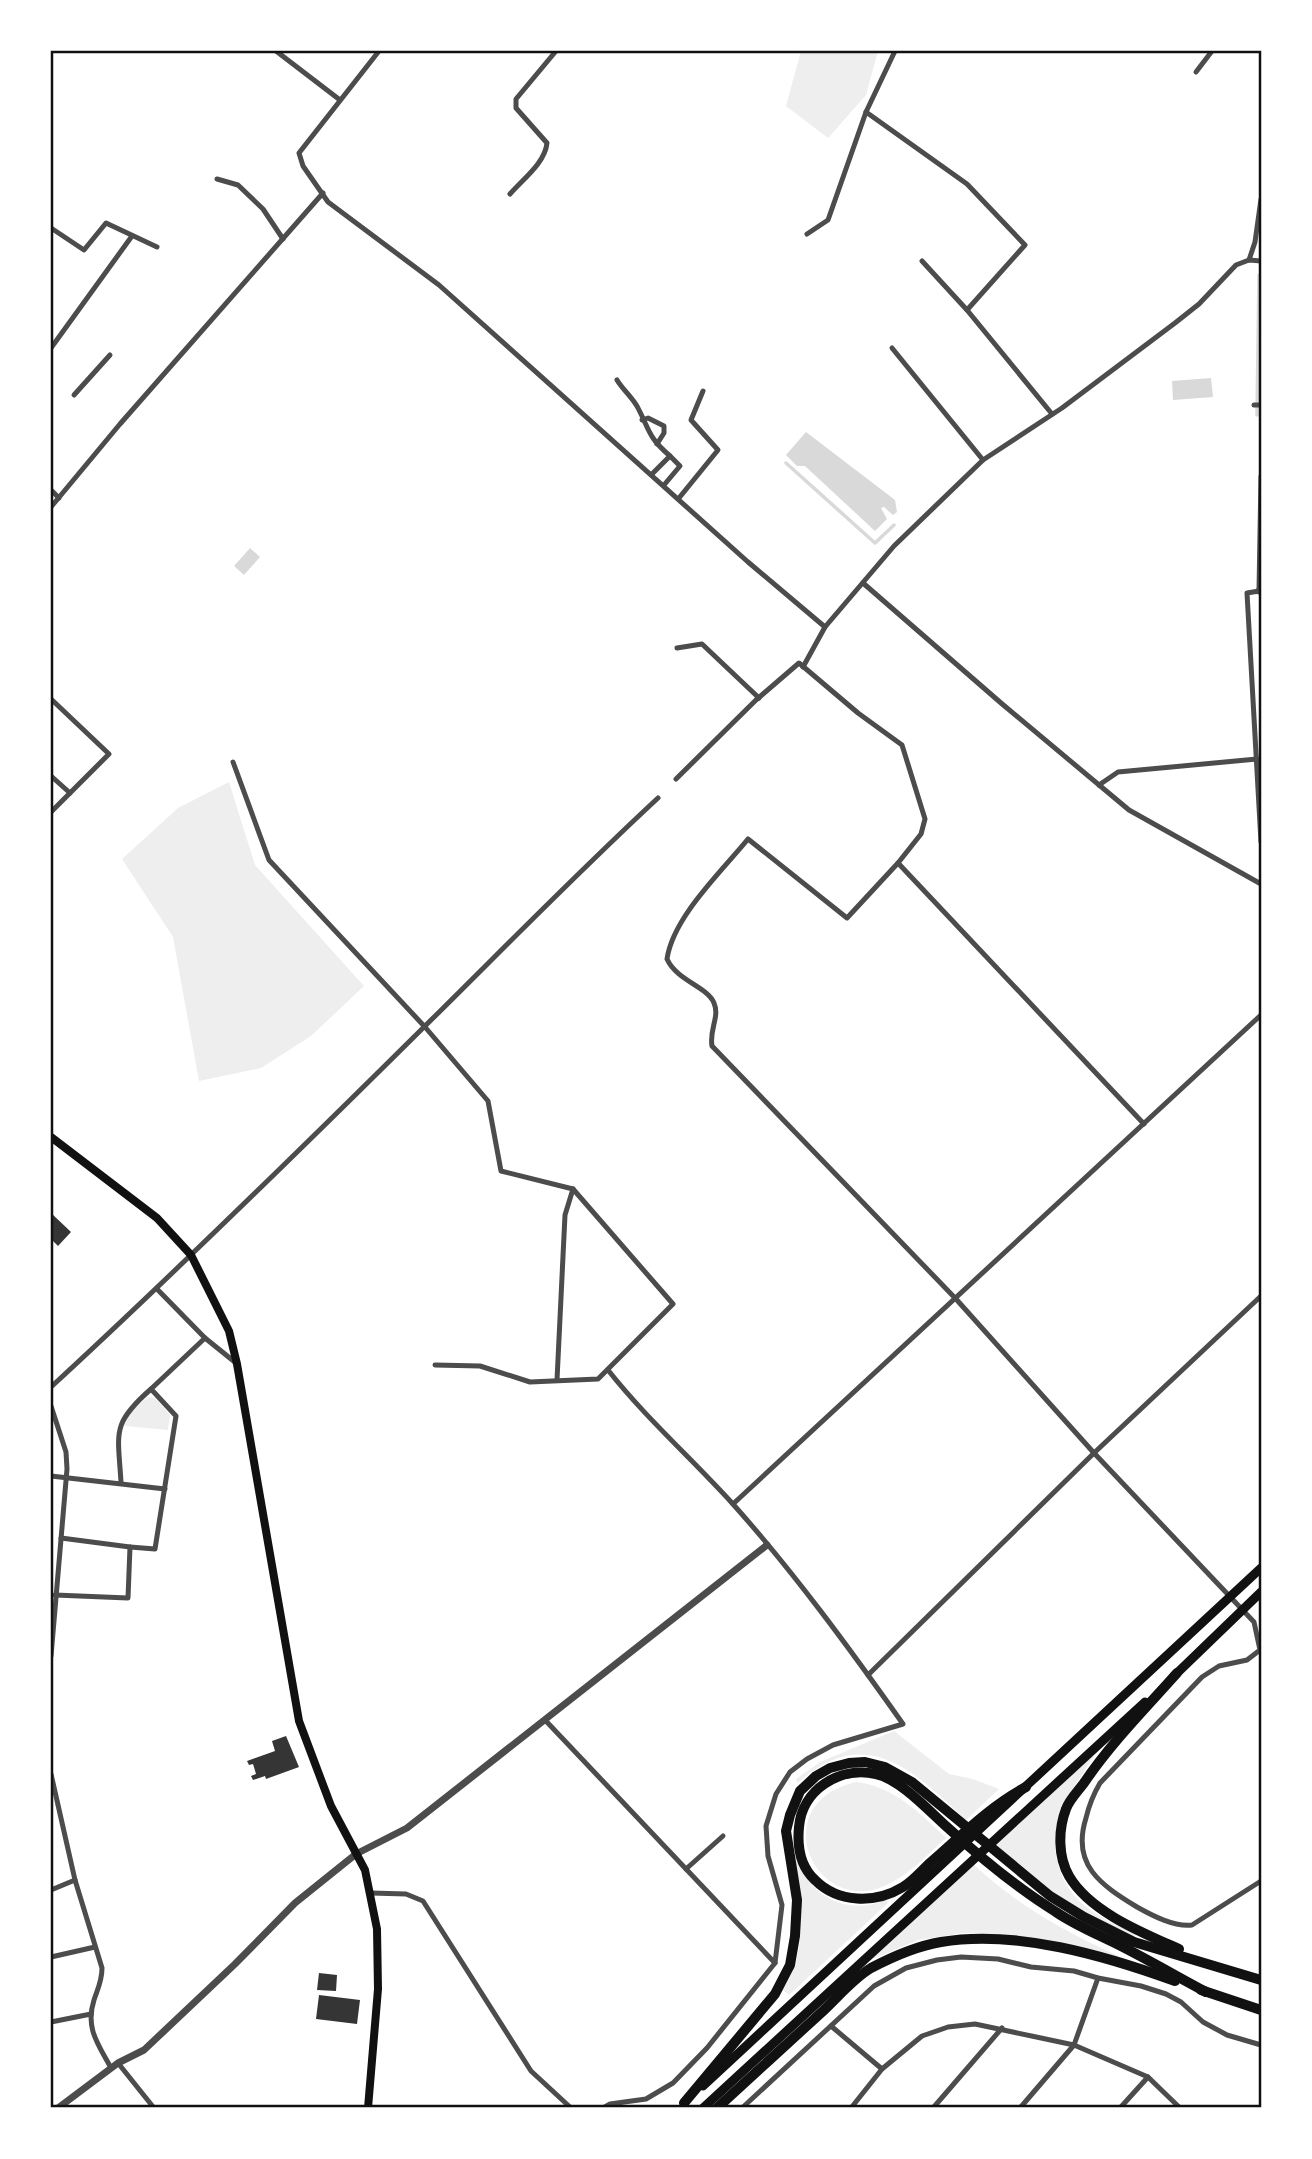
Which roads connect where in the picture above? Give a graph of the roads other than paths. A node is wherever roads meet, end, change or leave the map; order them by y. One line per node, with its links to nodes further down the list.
1 (276, 51): 7 (street)
2 (379, 51): 7 (street)
3 (556, 51): 11 (street)
4 (895, 51): 8 (street)
5 (1212, 51): 6 (street)
6 (1196, 72)
7 (340, 100): 10 (street)
8 (866, 111): 14 (street); 22 (street)
9 (217, 179): 16 (street)
10 (323, 193): 16 (street); 34 (street)
11 (510, 194)
12 (1261, 199): 19 (street)
13 (54, 230): 15 (street); 17 (street)
14 (807, 234)
15 (132, 236): 18 (street); 23 (street)
16 (283, 239): 38 (street)
17 (51, 240)
18 (157, 247)
19 (1249, 260): 21 (street); 29 (street)
20 (922, 261): 22 (street)
21 (1261, 261)
22 (967, 310): 29 (street)
23 (51, 348)
24 (892, 348): 33 (street)
25 (110, 355): 28 (street)
26 (617, 380): 30 (street)
27 (703, 391): 39 (street)
28 (74, 395)
29 (1052, 414): 33 (street)
30 (642, 420): 31 (street); 31 (street)
31 (657, 444): 32 (street)
32 (670, 456): 34 (street); 36 (street)
33 (983, 460): 41 (street)
34 (652, 474): 36 (street)
35 (1261, 476): 42 (street)
36 (664, 485): 39 (street)
37 (51, 490): 38 (street)
38 (59, 498): 40 (street)
39 (679, 498): 43 (street)
40 (51, 507)
41 (863, 583): 43 (street); 52 (street)
42 (1260, 591): 48 (street)
43 (825, 626): 45 (street)
44 (677, 648): 46 (street)
45 (803, 667): 46 (street); 57 (street)
46 (759, 698): 51 (street)
47 (51, 699): 53 (street)
48 (1257, 759): 52 (street); 56 (street)
49 (233, 762): 60 (street)
50 (51, 776): 53 (street)
51 (676, 779)
52 (1099, 785): 58 (street)
53 (70, 793): 55 (street)
54 (658, 798): 60 (street)
55 (51, 812)
56 (1261, 842)
57 (898, 863): 61 (street); 67 (street)
58 (1261, 884)
59 (1261, 1015): 61 (street)
60 (425, 1027): 63 (street); 64 (street)
61 (1144, 1124): 67 (street)
62 (51, 1137): 64 (main road)
63 (573, 1189): 71 (street); 72 (street)
64 (191, 1255): 65 (street); 69 (main road)
65 (157, 1289): 68 (street); 73 (street)
66 (1261, 1296): 76 (street)
67 (956, 1300): 76 (street); 81 (street)
68 (205, 1338): 69 (street); 74 (street)
69 (237, 1364): 97 (main road)
70 (435, 1365): 72 (street)
71 (608, 1370): 72 (street); 81 (street)
72 (557, 1380)
73 (51, 1387)
74 (151, 1389): 79 (street); 80 (street)
75 (51, 1406): 78 (street)
76 (1094, 1453): 88 (street); 92 (street)
77 (51, 1476): 78 (street)
78 (66, 1478): 79 (street); 82 (street)
79 (121, 1482): 80 (street)
80 (164, 1489): 84 (street)
81 (733, 1504): 83 (street)
82 (61, 1538): 84 (street); 87 (street)
83 (767, 1545): 92 (street); 93 (street)
84 (130, 1547): 87 (street)
85 (1261, 1568): 88 (main road)
86 (1261, 1591): 89 (main road)
87 (55, 1595): 90 (street)
88 (1230, 1597): 89 (street); 95 (main road)
89 (1242, 1610): 91 (main road); 100 (street)
90 (51, 1656)
91 (1177, 1673): 106 (highway); 127 (main road)
92 (868, 1675): 105 (street)
93 (545, 1720): 97 (street); 98 (street)
94 (51, 1774): 99 (street)
95 (1026, 1787): 109 (highway); 121 (main road)
96 (723, 1836): 98 (street)
97 (356, 1854): 102 (main road); 117 (street)
98 (685, 1869): 105 (street)
99 (75, 1881): 101 (street); 103 (street)
100 (1261, 1881)
101 (51, 1890)
102 (371, 1893): 124 (main road); 125 (street)
103 (95, 1948): 104 (street); 111 (street)
104 (51, 1957)
105 (775, 1963): 126 (street)
106 (1214, 1966): 108 (highway); 121 (highway)
107 (1098, 1978): 113 (street); 115 (street); 116 (street)
108 (1261, 1980)
109 (1206, 1992): 110 (highway); 128 (highway)
110 (1261, 2010)
111 (91, 2014): 112 (street); 118 (street)
112 (51, 2022)
113 (831, 2026): 119 (street); 129 (street)
114 (1002, 2028): 115 (street); 119 (street); 131 (street)
115 (1074, 2045): 120 (street); 132 (street)
116 (1261, 2045)
117 (118, 2063): 118 (street); 123 (street)
118 (111, 2068): 122 (street)
119 (882, 2069): 130 (street)
120 (1148, 2077): 133 (street); 134 (street)
121 (681, 2106)
122 (58, 2108)
123 (154, 2108)
124 (368, 2108)
125 (571, 2108)
126 (603, 2108)
127 (703, 2108)
128 (717, 2108)
129 (742, 2108)
130 (851, 2108)
131 (933, 2108)
132 (1020, 2108)
133 (1120, 2108)
134 (1180, 2108)

